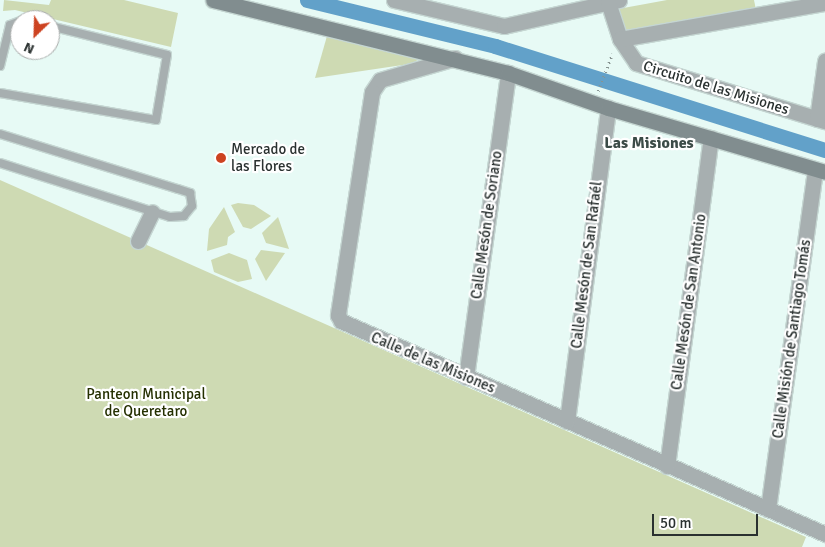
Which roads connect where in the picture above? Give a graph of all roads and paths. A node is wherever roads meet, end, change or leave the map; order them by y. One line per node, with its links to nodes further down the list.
1 (213, 0): 9 (street)
2 (394, 0): 3 (street)
3 (614, 1): 8 (street, Circuito de las Misiones)
4 (825, 3): 5 (street)
5 (761, 7): 8 (street)
6 (10, 25): 11 (lane)
7 (60, 28): 14 (lane)
8 (620, 39): 17 (street, Circuito de las Misiones)
9 (455, 58): 13 (street); 24 (street, Calle de las Misiones)
10 (825, 61): 17 (street)
11 (0, 66)
12 (605, 68): 15 (path)
13 (508, 73): 16 (street); 24 (street, Calle Mesón de Soriano)
14 (0, 93)
15 (596, 97)
16 (608, 108): 19 (street); 25 (street, Calle Mesón de San Rafaél)
17 (821, 120)
18 (0, 134): 22 (lane)
19 (711, 138): 21 (street); 26 (street, Calle Mesón de San Antonio)
20 (0, 163): 22 (lane)
21 (820, 171): 27 (street, Calle Misión de Santiago Tomás)
22 (152, 212): 23 (street)
23 (138, 241)
24 (466, 377): 25 (street, Calle de las Misiones)
25 (567, 422): 26 (street, Calle de las Misiones)
26 (667, 466): 27 (street, Calle de las Misiones)
27 (768, 509): 28 (street, Calle de las Misiones)
28 (825, 534)

